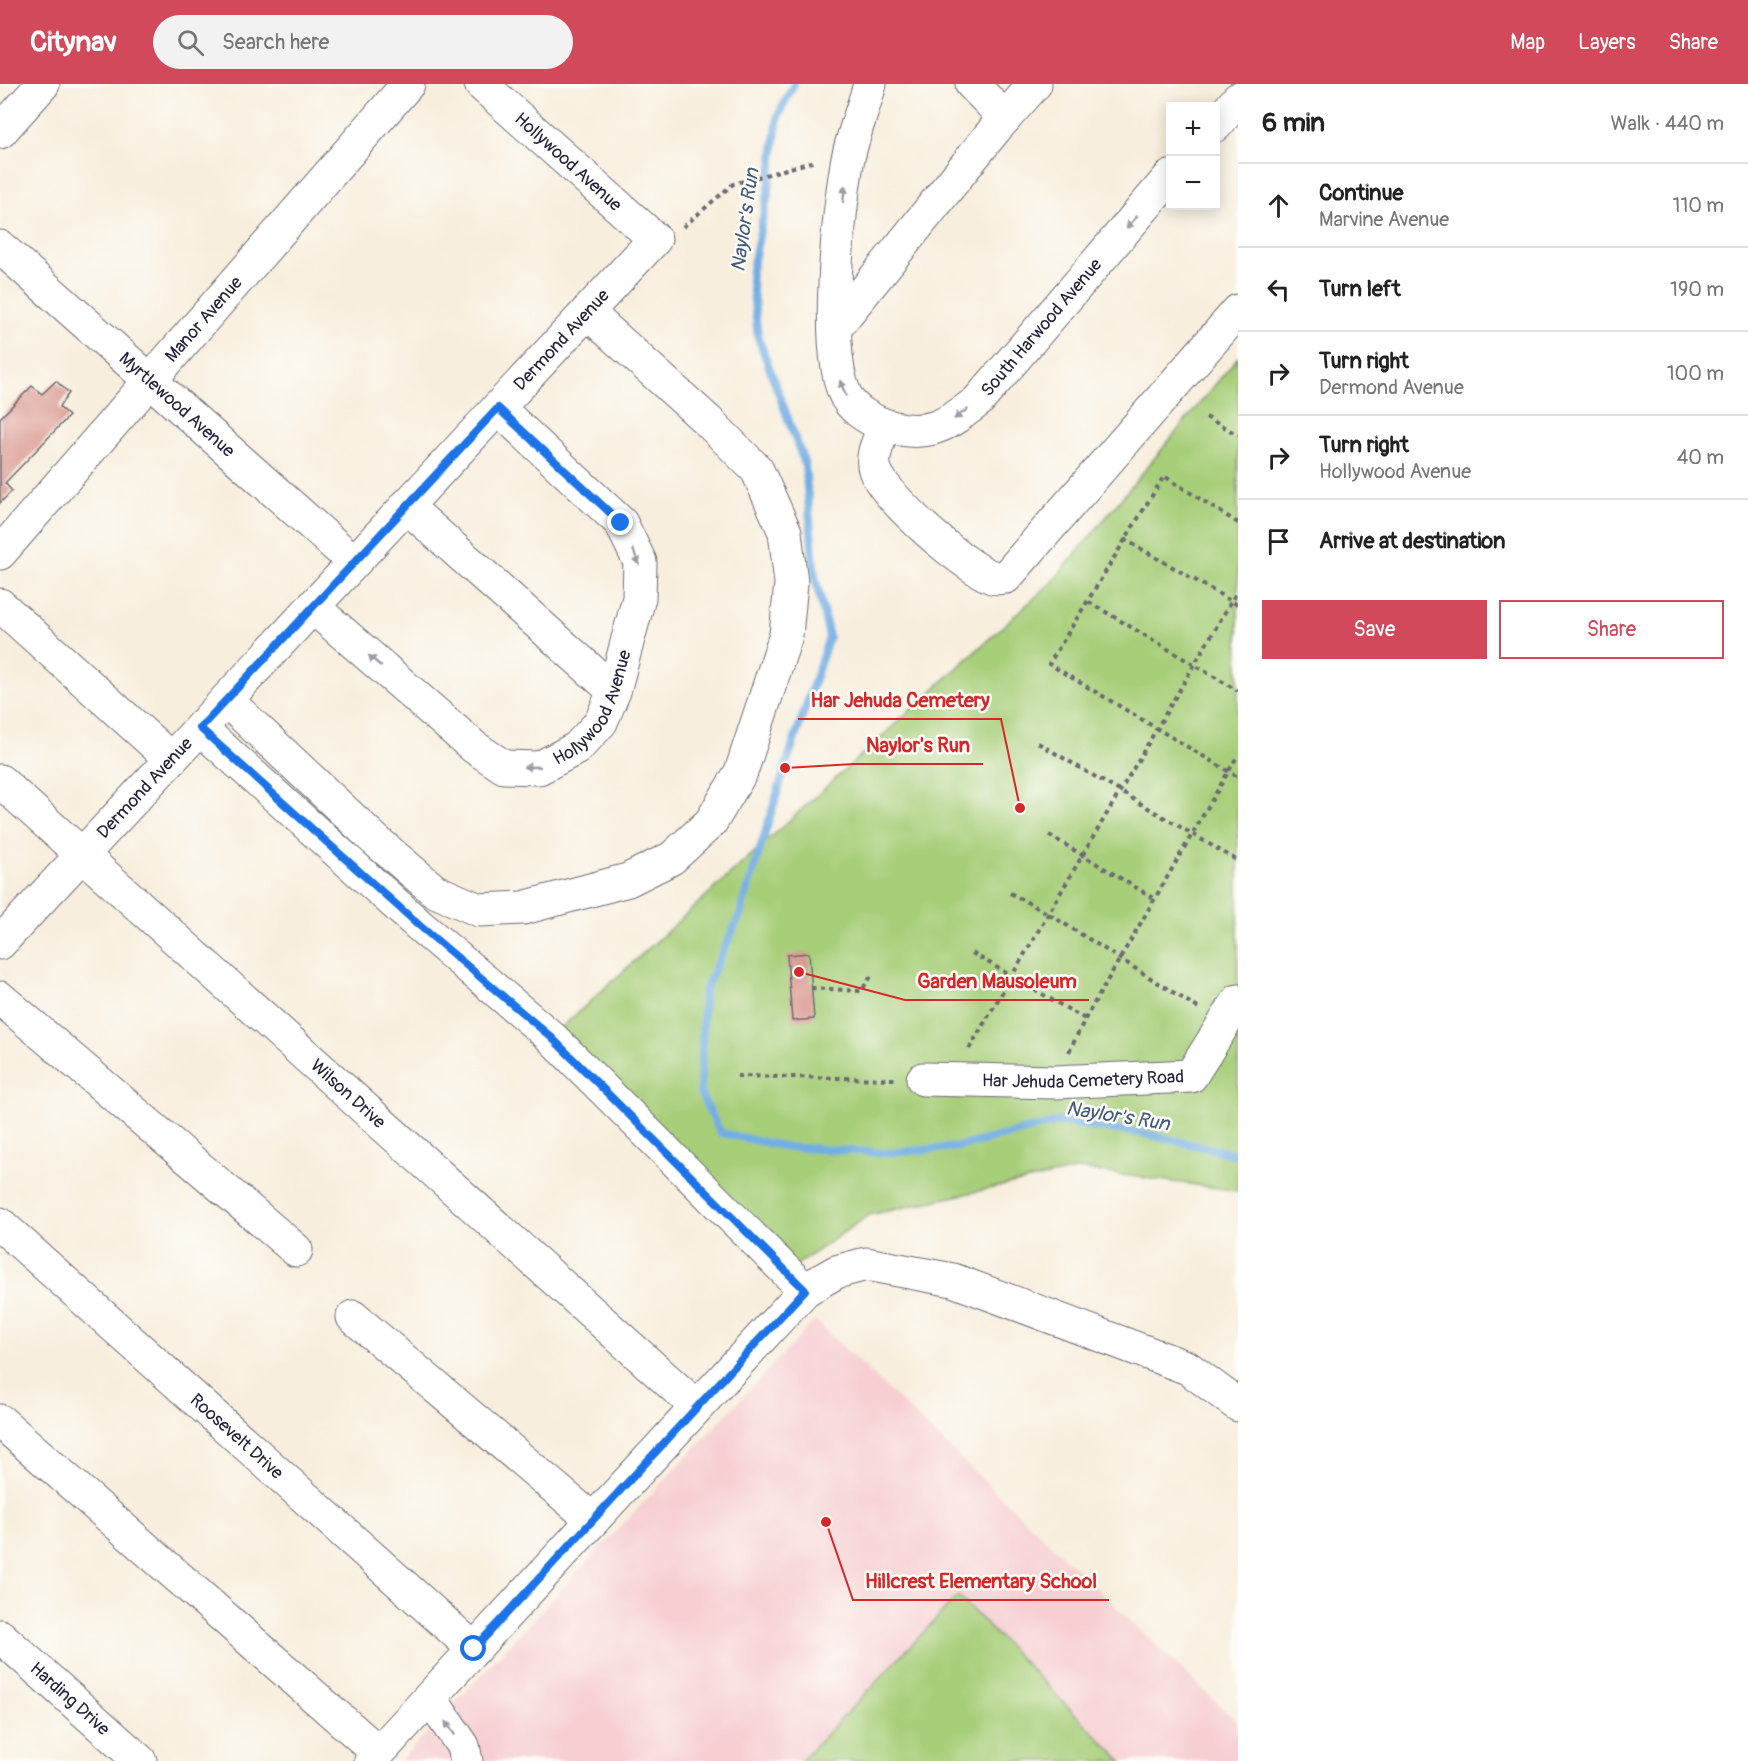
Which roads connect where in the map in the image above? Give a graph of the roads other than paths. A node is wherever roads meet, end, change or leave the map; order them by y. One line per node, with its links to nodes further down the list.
1 (43, 84): 10 (street)
2 (408, 84): 17 (street, Manor Avenue)
3 (481, 84): 12 (street, Hollywood Avenue)
4 (870, 84): 16 (street, one-way to 4)
5 (972, 84): 8 (street)
6 (1035, 84): 8 (street)
7 (1238, 99): 9 (street)
8 (1005, 118): 16 (street)
9 (1220, 119)
10 (0, 132)
11 (1166, 182): 19 (street, South Harwood Avenue, one-way to 19)
12 (655, 239): 14 (street, Dermond Avenue)
13 (0, 247): 17 (street, Myrtlewood Avenue)
14 (587, 312): 18 (street, Dermond Avenue); 26 (street)
15 (1238, 312): 19 (street)
16 (835, 328): 19 (street, one-way to 16)
17 (149, 381): 21 (street, Manor Avenue); 22 (street, Myrtlewood Avenue)
18 (498, 408): 20 (street, Dermond Avenue); 25 (street, Hollywood Avenue, one-way to 25)
19 (885, 426)
20 (406, 506): 22 (street, Dermond Avenue); 25 (street)
21 (0, 553)
22 (354, 562): 24 (street, Dermond Avenue)
23 (0, 605): 28 (street)
24 (313, 607): 25 (street, Hollywood Avenue, one-way to 24); 26 (street, Dermond Avenue)
25 (614, 691)
26 (226, 700): 27 (street, Dermond Avenue)
27 (200, 728): 28 (street, Dermond Avenue); 37 (street)
28 (171, 759): 30 (street, Dermond Avenue)
29 (0, 782): 30 (street, Wilson Drive)
30 (81, 856): 31 (street, Dermond Avenue); 40 (street, Wilson Drive)
31 (0, 943)
32 (0, 998): 36 (street)
33 (1231, 1013): 34 (street, Har Jehuda Cemetery Road)
34 (936, 1080)
35 (0, 1224): 44 (street, Roosevelt Drive)
36 (296, 1250)
37 (805, 1290): 39 (street); 40 (street)
38 (353, 1317): 42 (street)
39 (1238, 1405)
40 (697, 1407): 42 (street)
41 (0, 1421): 46 (street)
42 (593, 1520): 44 (street)
43 (0, 1636): 47 (street, Harding Drive)
44 (474, 1649): 45 (street)
45 (430, 1698): 46 (street); 48 (street, one-way to 45)
46 (375, 1757)
47 (140, 1761)
48 (466, 1761)

